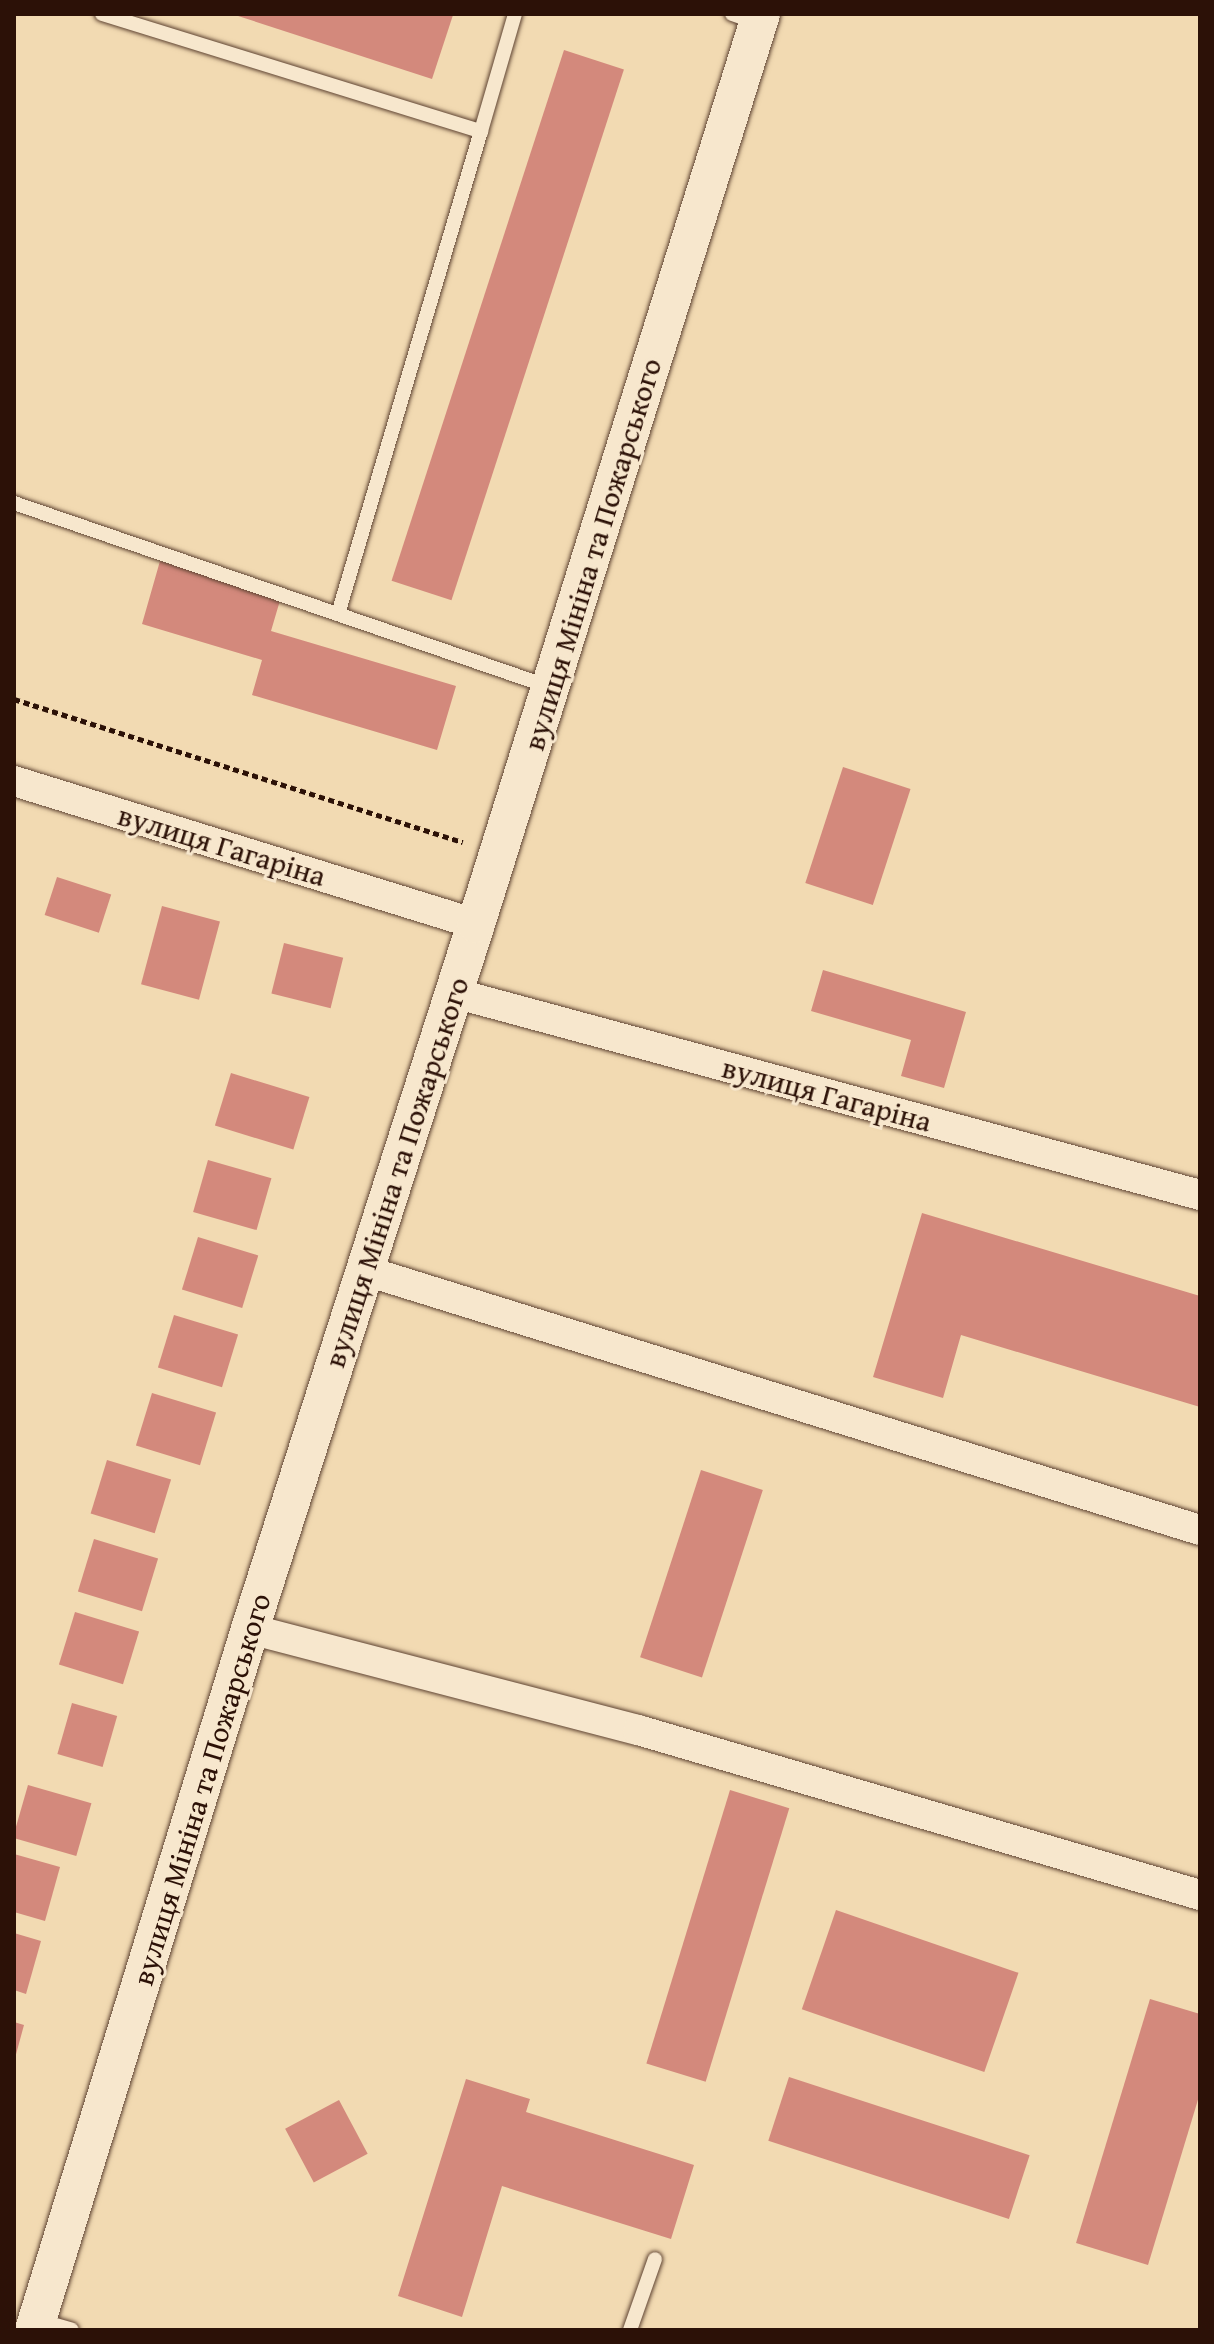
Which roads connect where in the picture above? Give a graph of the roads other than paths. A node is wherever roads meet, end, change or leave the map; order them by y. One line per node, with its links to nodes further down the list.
1 (102, 14): 4 (lane)
2 (515, 14): 4 (lane)
3 (750, 17): 7 (street, вулиця Мініна та Пожарського)
4 (481, 131): 6 (lane)
5 (14, 503): 6 (lane)
6 (338, 614): 7 (lane)
7 (550, 687): 9 (street, вулиця Мініна та Пожарського)
8 (14, 781): 9 (street, вулиця Гагаріна)
9 (476, 924): 10 (street, вулиця Мініна та Пожарського)
10 (454, 993): 11 (street, вулиця Гагаріна); 12 (street, вулиця Мініна та Пожарського)
11 (1200, 1195)
12 (363, 1270): 13 (street); 14 (street, вулиця Мініна та Пожарського)
13 (1200, 1530)
14 (250, 1629): 15 (street); 17 (street, вулиця Мініна та Пожарського)
15 (1200, 1895)
16 (655, 2259): 18 (lane)
17 (48, 2327)
18 (630, 2330)

